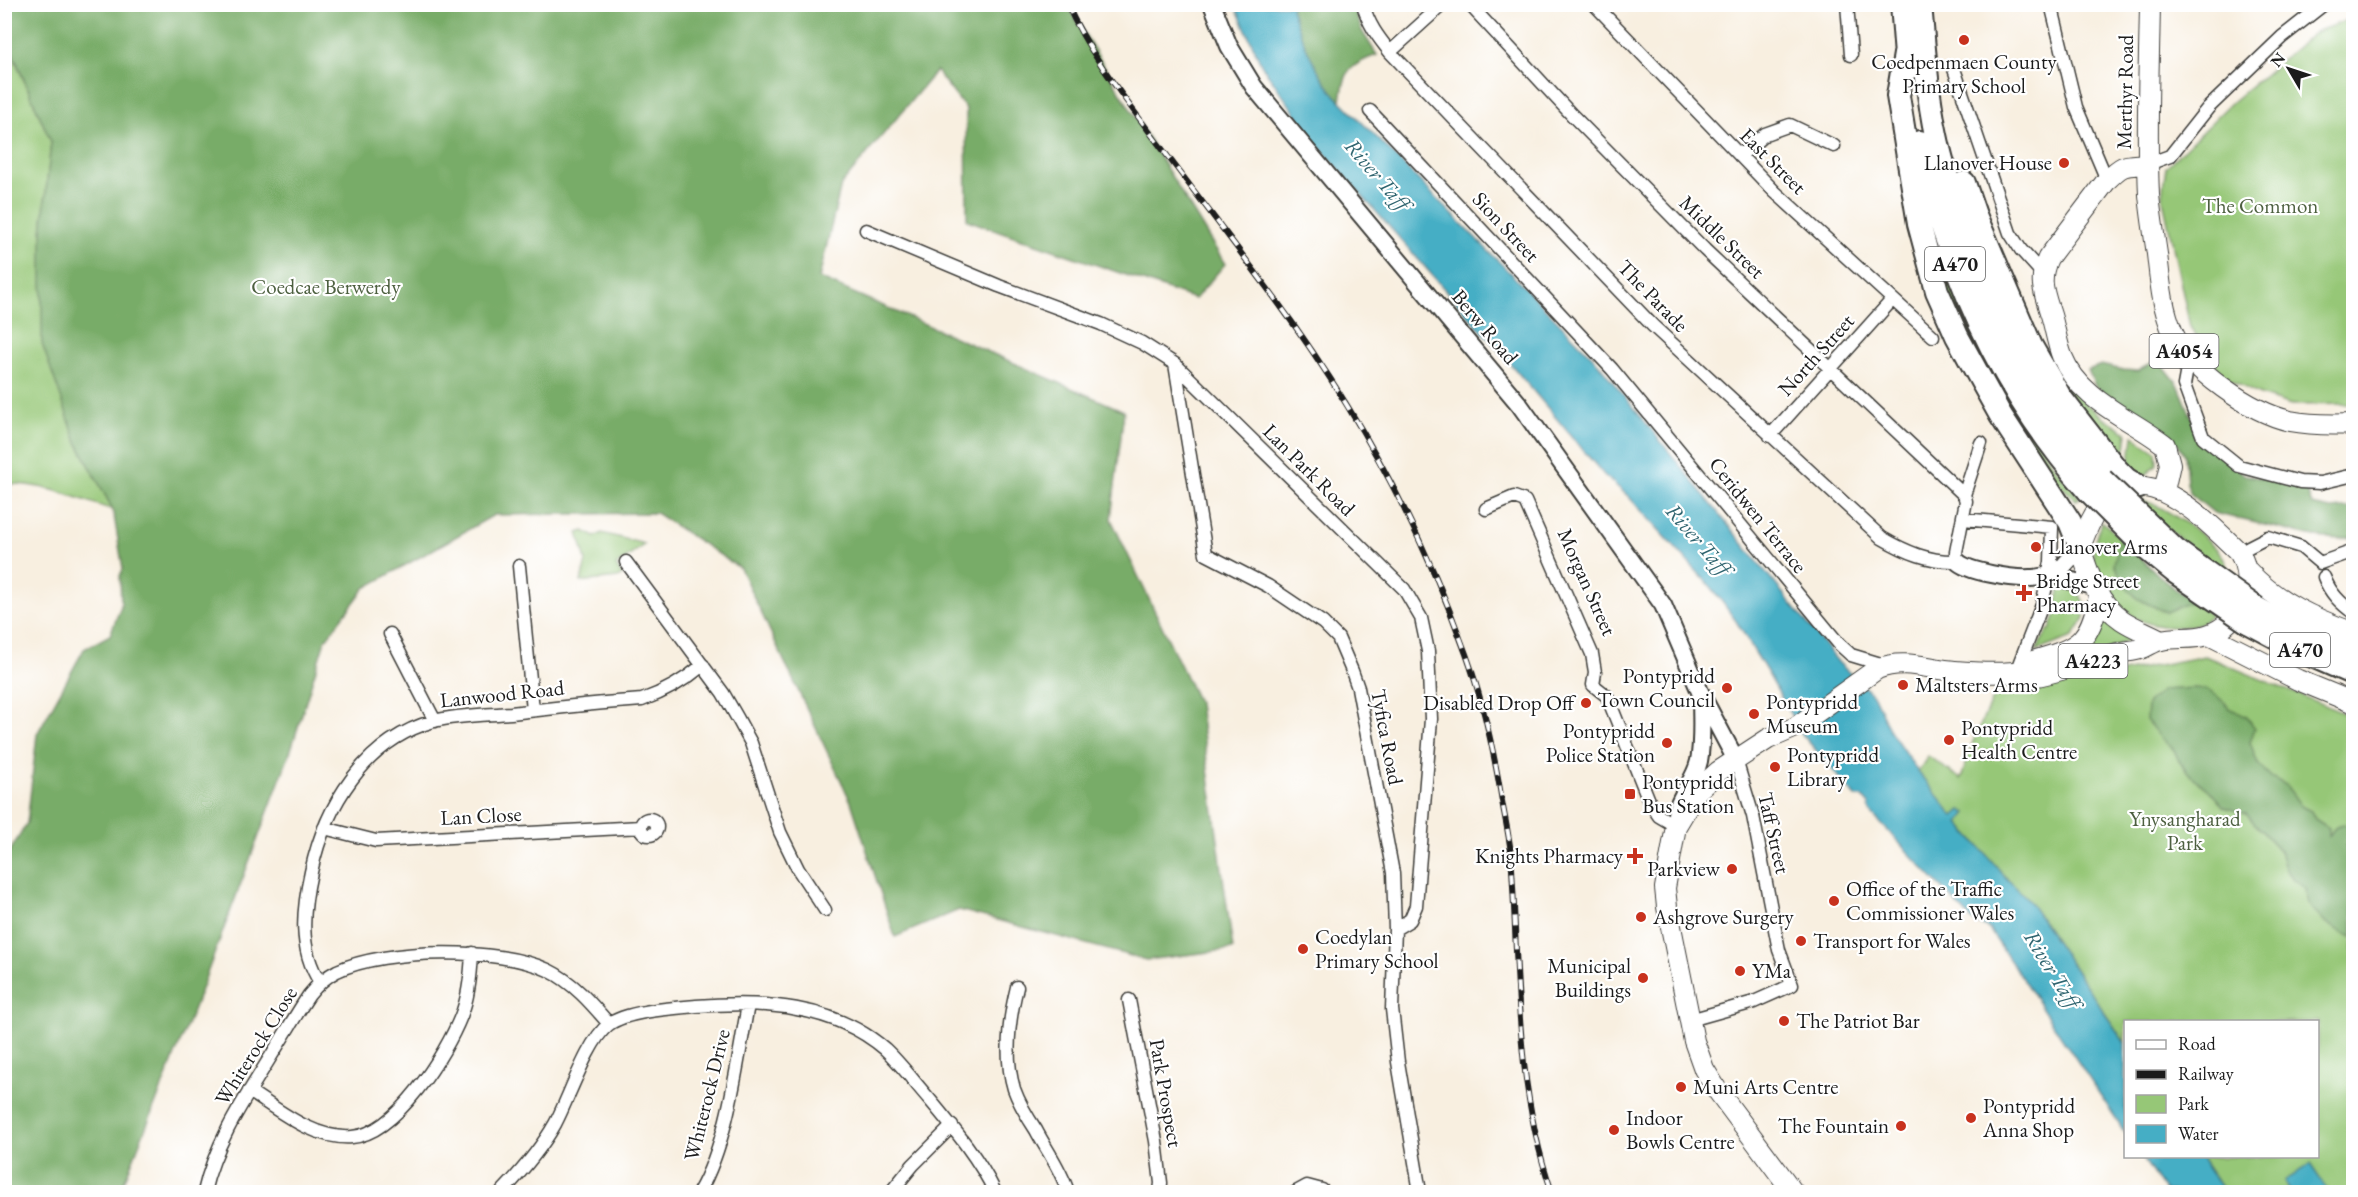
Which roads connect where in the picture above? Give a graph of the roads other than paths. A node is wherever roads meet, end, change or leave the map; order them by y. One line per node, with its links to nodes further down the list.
1 (1212, 4): 61 (main road, Berw Road)
2 (1363, 4): 12 (street, The Parade)
3 (1443, 4): 12 (street)
4 (1469, 4): 28 (street, Middle Street)
5 (1594, 4): 19 (street, East Street)
6 (1847, 4): 14 (street)
7 (1902, 4): 13 (highway, A470)
8 (1920, 4): 17 (highway, A470)
9 (2051, 4): 21 (street)
10 (2150, 4): 20 (main road, Merthyr Road / A4054)
11 (2323, 5): 20 (street)
12 (1390, 52): 31 (street, The Parade)
13 (1905, 54): 34 (highway, A470); 40 (highway)
14 (1851, 55)
15 (1954, 69): 23 (street)
16 (1370, 111): 29 (street, Sion Street)
17 (1936, 136): 34 (highway, A470); 35 (highway)
18 (1834, 146): 19 (street)
19 (1740, 156): 24 (street, East Street)
20 (2148, 164): 21 (main road, Merthyr Road); 26 (main road, A4054)
21 (2107, 180): 23 (main road, Merthyr Road)
22 (866, 230): 27 (street, Lan Park Road)
23 (2041, 272): 37 (main road)
24 (1892, 300): 25 (street, East Street); 28 (street, North Street)
25 (1933, 336)
26 (2189, 358): 30 (main road, A4054); 33 (street)
27 (1175, 364): 70 (street, Tyfica Road); 70 (street, Lan Park Road)
28 (1831, 368): 31 (street, North Street); 36 (street, Middle Street)
29 (1612, 369): 58 (street, Ceridwen Terrace)
30 (2354, 424)
31 (1770, 436): 43 (street, The Parade)
32 (1981, 443): 36 (street)
33 (2354, 475)
34 (2095, 485): 51 (highway, A470, bridge)
35 (2139, 487): 37 (main road); 40 (main road)
36 (1961, 491): 39 (street)
37 (2164, 491): 42 (main road)
38 (1486, 509): 66 (street, Morgan Street)
39 (1963, 519): 43 (street); 47 (street)
40 (2080, 547): 47 (main road); 49 (main road)
41 (2354, 550): 42 (street)
42 (2239, 552): 46 (main road)
43 (1957, 561): 47 (main road)
44 (626, 562): 57 (street)
45 (519, 566): 63 (street)
46 (2248, 571): 52 (main road); 54 (main road)
47 (2053, 575): 49 (main road); 59 (street)
48 (2324, 577): 50 (street)
49 (2096, 591): 55 (main road); 59 (main road, A4223)
50 (2354, 613)
51 (2252, 615): 56 (highway, A470); 60 (highway, A470)
52 (2354, 633)
53 (390, 634): 64 (street)
54 (2209, 634): 55 (main road); 62 (main road)
55 (2161, 640): 59 (main road, A4223)
56 (2354, 655)
57 (703, 665): 63 (street, Lanwood Road); 69 (street)
58 (1882, 668): 59 (main road, A4223); 65 (main road)
59 (2020, 672)
60 (2354, 674)
61 (1701, 694): 65 (main road, Berw Road); 66 (main road, Berw Road)
62 (2354, 704)
63 (533, 710): 64 (street, Lanwood Road)
64 (435, 721): 68 (street, Lanwood Road)
65 (1736, 760): 66 (main road); 76 (street, Taff Street)
66 (1676, 826): 76 (main road)
67 (641, 827): 68 (street, Lan Close)
68 (324, 828): 72 (street, Lanwood Road)
69 (825, 910)
70 (1395, 929): 89 (street, Tyfica Road)
71 (472, 954): 72 (street, Whiterock Close); 77 (street, Whiterock Close); 78 (street)
72 (320, 982): 78 (street, Whiterock Close)
73 (1017, 987): 85 (street)
74 (1129, 1000): 86 (street, Park Prospect)
75 (748, 1005): 77 (street); 79 (street); 82 (street, Whiterock Drive)
76 (1690, 1020): 90 (main road)
77 (609, 1024): 81 (street)
78 (249, 1091): 80 (street, Whiterock Close)
79 (952, 1126): 83 (street); 84 (street)
80 (204, 1192)
81 (502, 1192)
82 (699, 1192)
83 (891, 1192)
84 (995, 1192)
85 (1068, 1192)
86 (1160, 1192)
87 (1296, 1192): 88 (street)
88 (1324, 1192)
89 (1420, 1192)
90 (1793, 1192)

